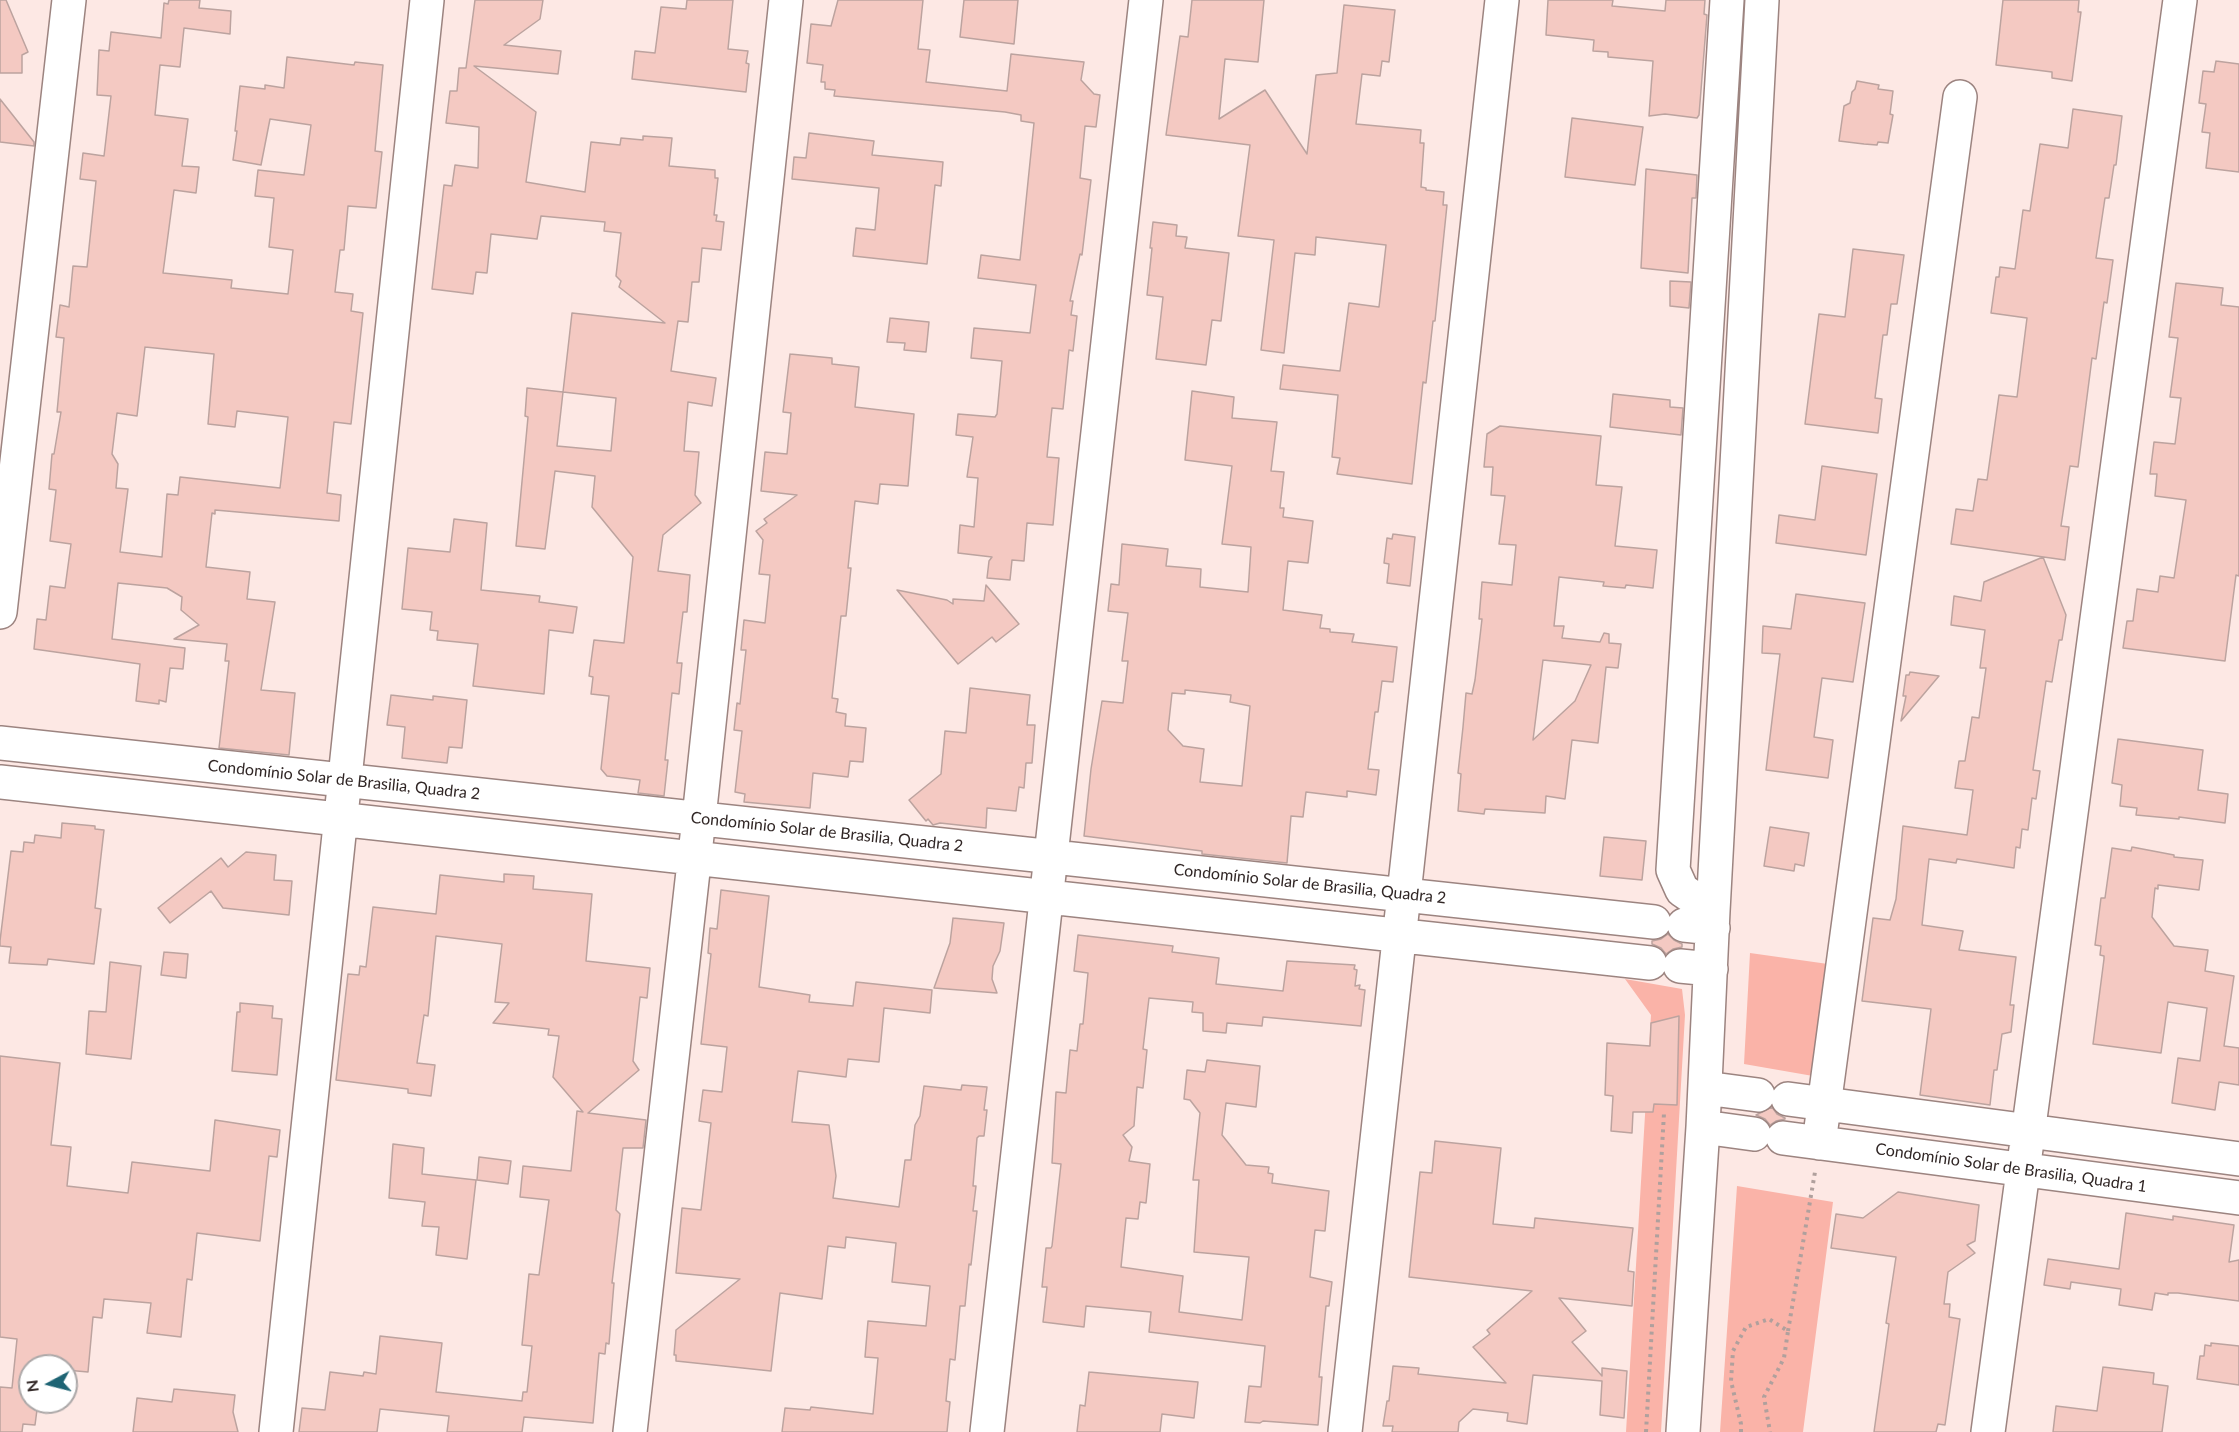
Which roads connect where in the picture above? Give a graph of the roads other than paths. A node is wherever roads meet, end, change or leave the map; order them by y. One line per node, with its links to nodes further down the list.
1 (69, 0): 10 (street)
2 (427, 0): 12 (street)
3 (786, 0): 14 (street)
4 (1146, 0): 16 (street)
5 (1502, 0): 18 (street)
6 (1727, 0): 20 (street)
7 (1762, 0): 20 (street)
8 (2180, 0): 27 (street)
9 (1960, 97): 25 (street)
10 (0, 612)
11 (0, 743): 12 (street, Condomínio Solar de Brasilia, Quadra 2)
12 (345, 780): 14 (street, Condomínio Solar de Brasilia, Quadra 2); 15 (street)
13 (0, 782): 15 (street)
14 (699, 818): 16 (street, Condomínio Solar de Brasilia, Quadra 2); 17 (street)
15 (341, 819): 17 (street); 33 (street)
16 (1050, 856): 18 (street, Condomínio Solar de Brasilia, Quadra 2); 19 (street)
17 (695, 858): 19 (street); 34 (street)
18 (1403, 895): 20 (street, Condomínio Solar de Brasilia, Quadra 2); 21 (street)
19 (1045, 896): 21 (street); 35 (street)
20 (1679, 921): 22 (street); 22 (street)
21 (1399, 935): 22 (street); 36 (street)
22 (1667, 965): 23 (street)
23 (1705, 1088): 24 (street); 26 (street)
24 (1766, 1096): 25 (street); 28 (street)
25 (1825, 1104): 27 (street); 29 (street)
26 (1703, 1127): 28 (street, Condomínio Solar de Brasilia, Quadra 1); 37 (street)
27 (2028, 1131): 30 (street); 31 (street)
28 (1762, 1135): 29 (street, Condomínio Solar de Brasilia, Quadra 1)
29 (1820, 1143): 31 (street, Condomínio Solar de Brasilia, Quadra 1)
30 (2239, 1159)
31 (2023, 1170): 32 (street, Condomínio Solar de Brasilia, Quadra 1); 38 (street)
32 (2239, 1198)
33 (276, 1432)
34 (630, 1432)
35 (987, 1432)
36 (1345, 1432)
37 (1683, 1432)
38 (1988, 1432)

